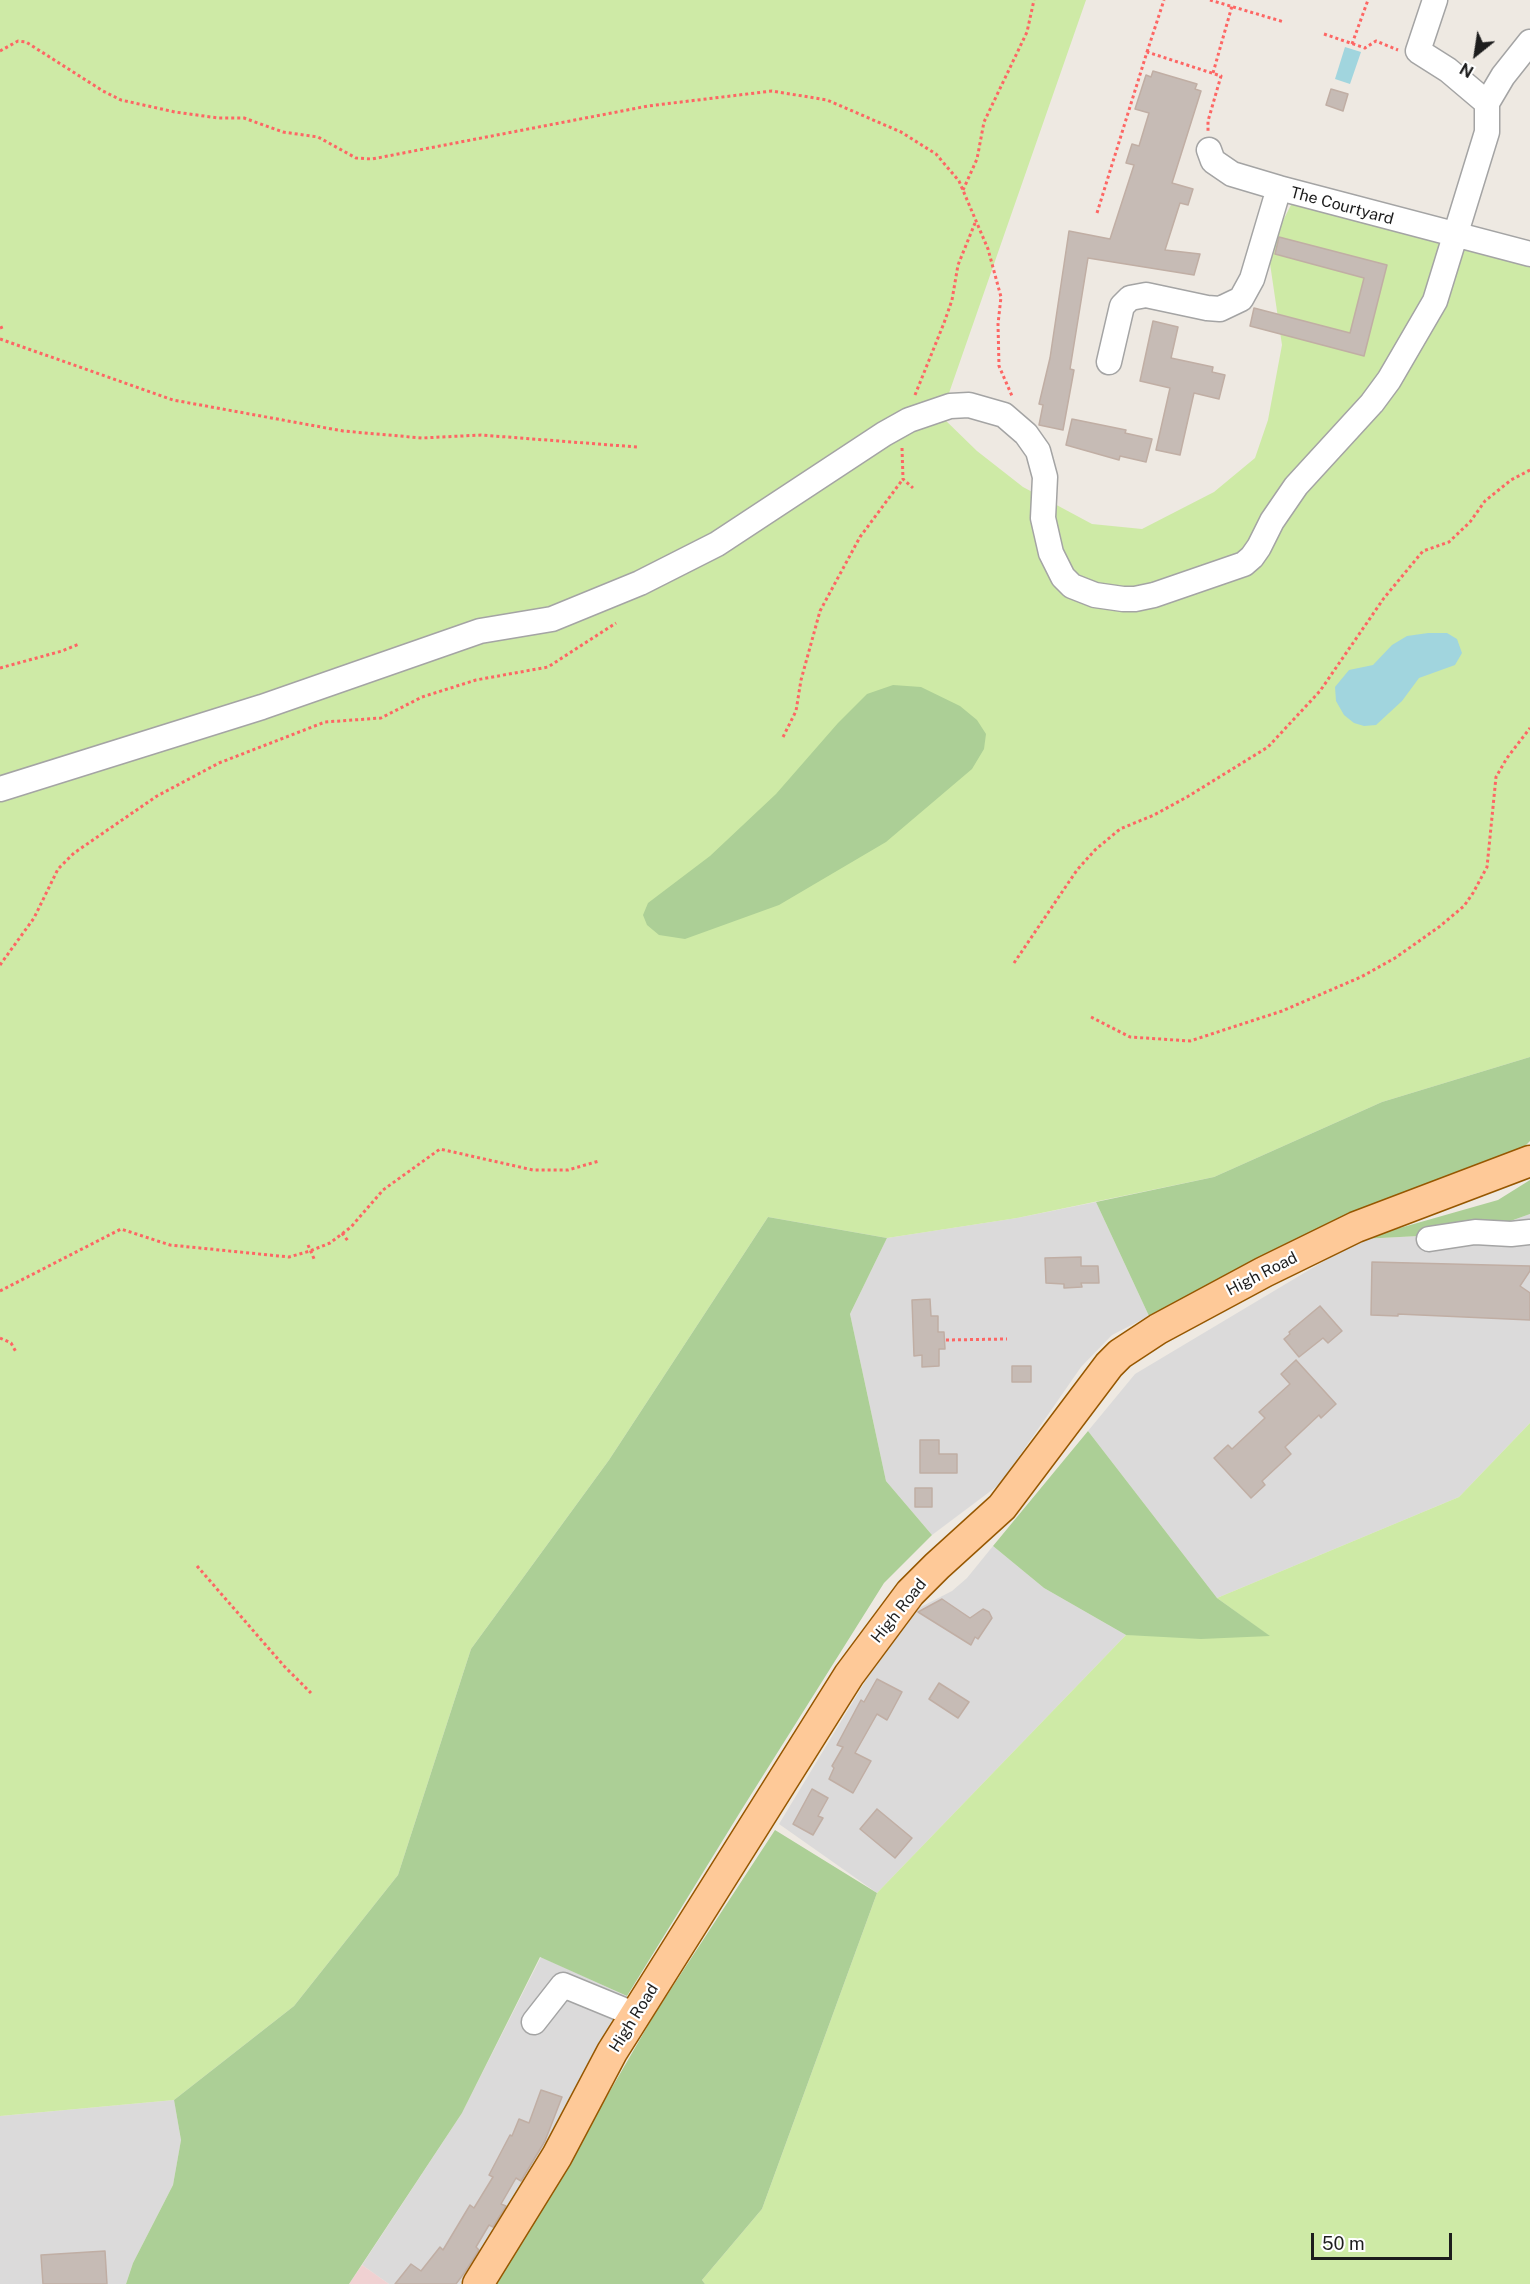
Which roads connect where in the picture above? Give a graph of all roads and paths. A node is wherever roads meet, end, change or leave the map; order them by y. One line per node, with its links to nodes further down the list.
1 (1034, 0): 18 (path)
2 (1164, 0): 13 (path)
3 (1210, 0): 6 (path)
4 (1368, 0): 10 (path)
5 (1435, 0): 12 (lane)
6 (1232, 6): 7 (path); 14 (path)
7 (1284, 22)
8 (1324, 34): 10 (path)
9 (1530, 42): 15 (lane)
10 (1352, 44): 12 (path)
11 (0, 51): 18 (path)
12 (1418, 51): 15 (lane)
13 (1147, 52): 14 (path); 19 (path)
14 (1213, 73): 16 (path)
15 (1487, 103): 21 (lane)
16 (1209, 150): 17 (lane)
17 (1279, 188): 21 (lane, The Courtyard); 26 (lane, The Courtyard)
18 (963, 190): 20 (path)
19 (1097, 213)
20 (975, 221): 27 (path); 28 (path)
21 (1454, 236): 22 (lane, The Courtyard); 28 (lane)
22 (1530, 254)
23 (5, 326): 24 (path)
24 (0, 328)
25 (0, 339): 29 (path)
26 (1109, 362)
27 (909, 420): 28 (lane); 31 (path); 38 (lane)
28 (1017, 424)
29 (638, 447)
30 (1530, 470): 39 (path)
31 (903, 479): 32 (path); 37 (path)
32 (913, 488)
33 (616, 622): 40 (path)
34 (79, 644): 35 (path)
35 (0, 668)
36 (1530, 728): 41 (path)
37 (783, 737)
38 (0, 789)
39 (1014, 963)
40 (0, 964)
41 (1091, 1017)
42 (599, 1161): 45 (path)
43 (1530, 1161): 58 (main road, High Road)
44 (1530, 1232): 46 (lane)
45 (342, 1233): 47 (path); 49 (path)
46 (1429, 1239)
47 (348, 1241)
48 (308, 1245): 49 (path)
49 (310, 1251): 50 (path); 51 (path)
50 (315, 1261)
51 (0, 1291)
52 (0, 1338): 55 (path)
53 (1007, 1339): 54 (path)
54 (946, 1340)
55 (16, 1352)
56 (197, 1566): 57 (path)
57 (311, 1693)
58 (636, 2015): 59 (lane); 60 (main road, High Road)
59 (534, 2022)
60 (478, 2284)

